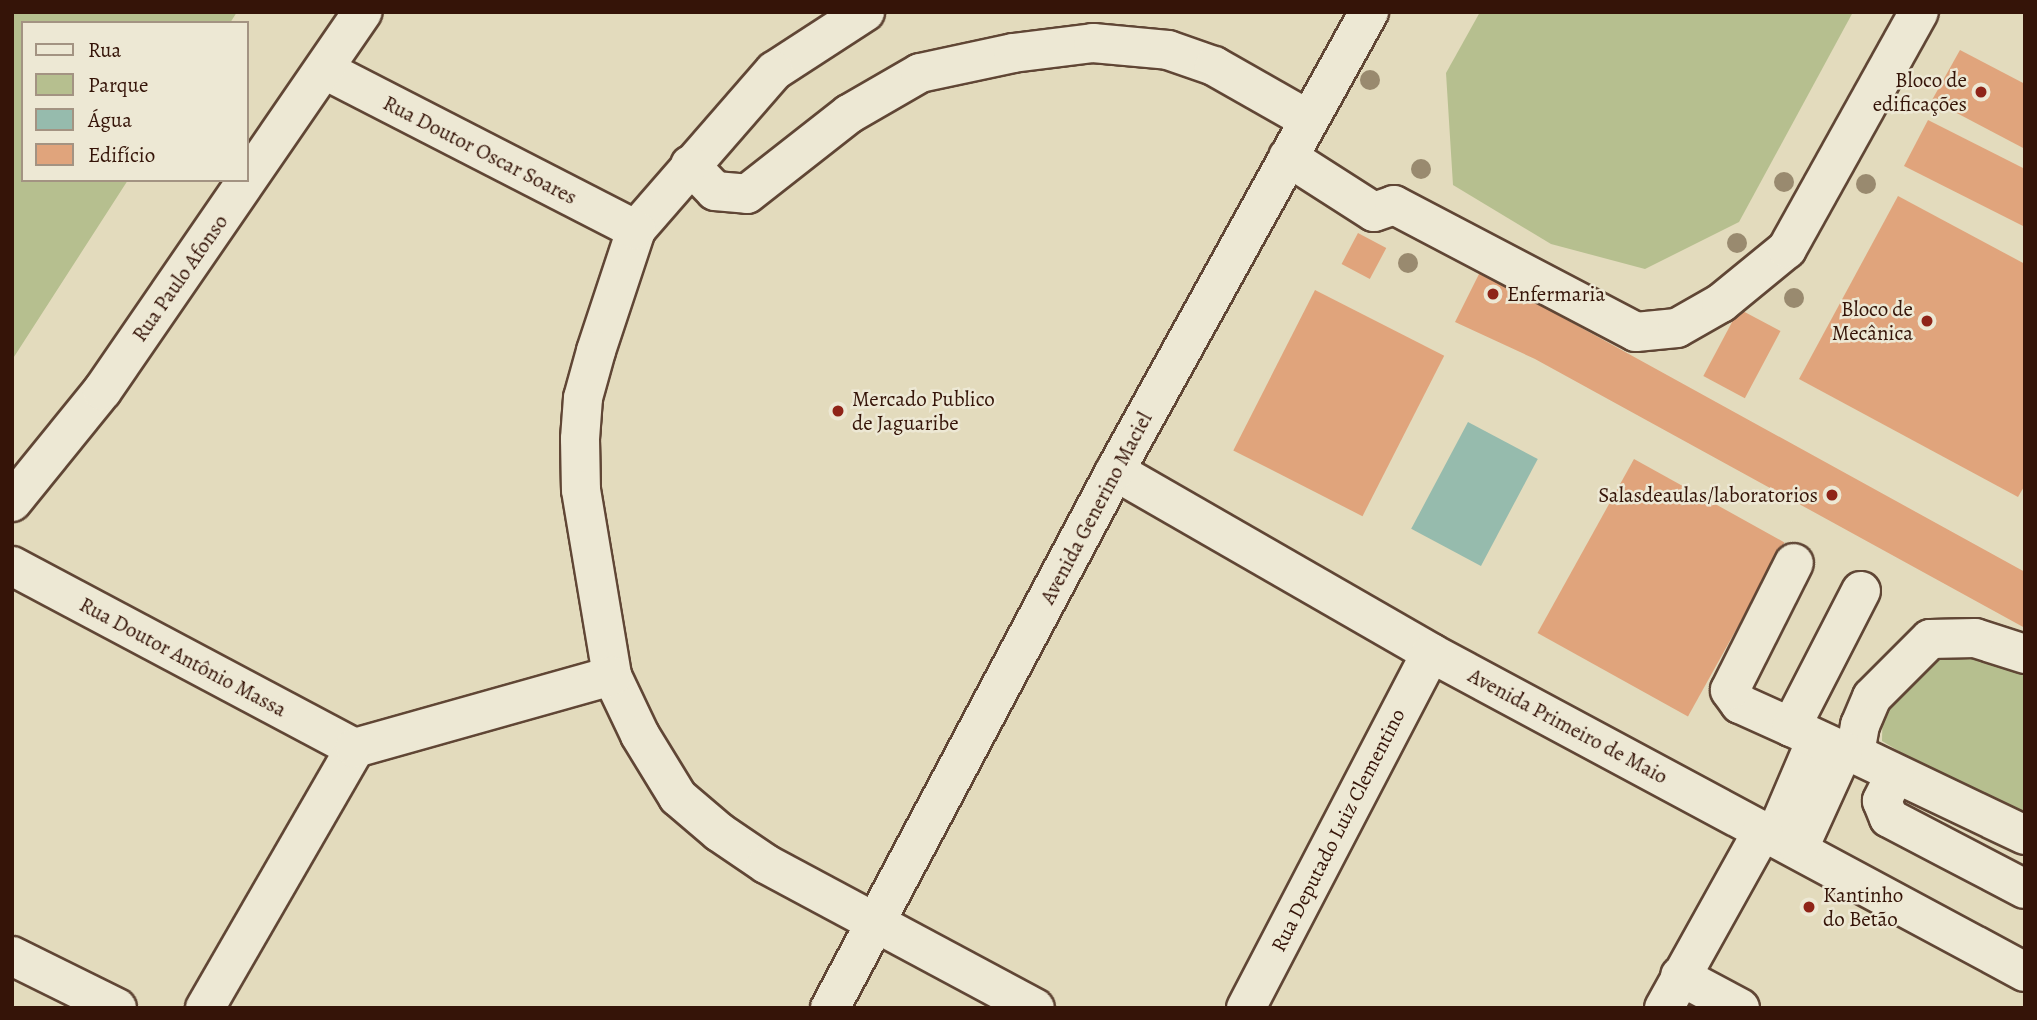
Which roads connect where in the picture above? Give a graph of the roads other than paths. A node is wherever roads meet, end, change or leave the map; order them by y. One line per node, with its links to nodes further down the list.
1 (362, 12): 5 (street, Rua Paulo Afonso)
2 (865, 12): 8 (street)
3 (1919, 12): 7 (street)
4 (1366, 13): 6 (street, Avenida Generino Maciel)
5 (325, 69): 9 (street, Rua Paulo Afonso); 11 (street, Rua Doutor Oscar Soares)
6 (1309, 120): 7 (street, Avenida Generino Maciel); 8 (street)
7 (1289, 157): 12 (street, Avenida Generino Maciel)
8 (690, 165): 11 (street)
9 (248, 180)
10 (247, 182): 13 (street, Rua Paulo Afonso)
11 (636, 230): 19 (street)
12 (1115, 471): 17 (street, Avenida Primeiro de Maio); 26 (street, Avenida Generino Maciel)
13 (12, 502)
14 (1794, 563): 20 (street)
15 (12, 566): 21 (street, Rua Doutor Antônio Massa)
16 (1861, 591): 20 (street)
17 (1431, 653): 24 (street, Avenida Primeiro de Maio); 34 (street, Rua Deputado Luiz Clementino)
18 (2025, 654): 22 (street)
19 (612, 676): 21 (street); 26 (street)
20 (1817, 739): 24 (street)
21 (355, 748): 31 (street)
22 (1895, 775): 23 (street); 25 (street)
23 (2025, 835)
24 (1779, 838): 28 (street, Avenida Primeiro de Maio); 29 (street)
25 (2025, 889)
26 (876, 922): 32 (street, Avenida Generino Maciel); 33 (street)
27 (12, 956): 30 (street)
28 (2025, 972)
29 (1672, 992): 35 (street)
30 (117, 1008)
31 (205, 1008)
32 (830, 1008)
33 (1035, 1008)
34 (1246, 1008)
35 (1740, 1008)

